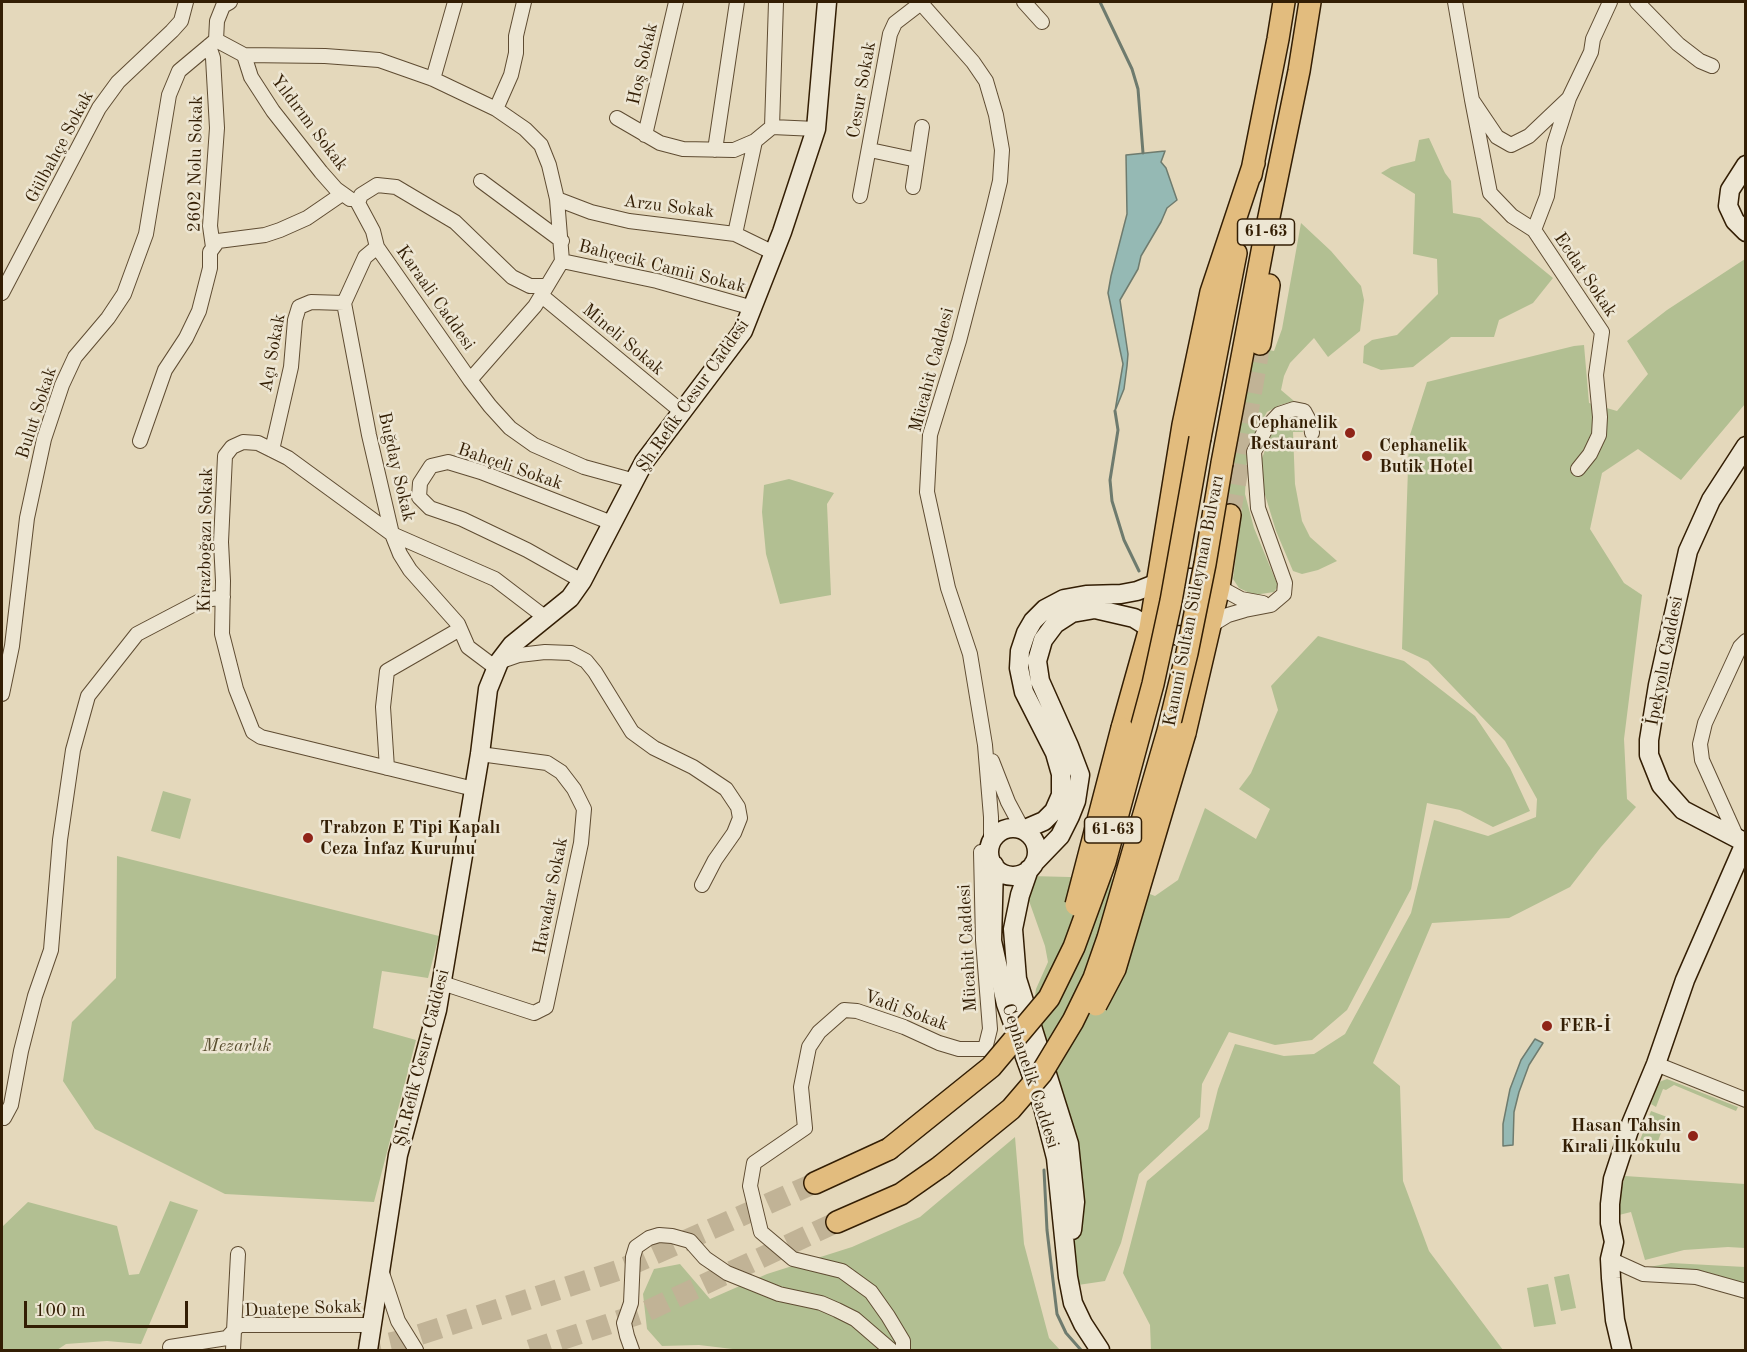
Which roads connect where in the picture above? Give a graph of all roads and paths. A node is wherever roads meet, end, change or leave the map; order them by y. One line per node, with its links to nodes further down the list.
1 (186, 2): 51 (street, Gülbahçe Sokak)
2 (230, 2): 17 (street)
3 (455, 2): 20 (street)
4 (524, 2): 23 (street)
5 (676, 2): 28 (street, Hoş Sokak)
6 (737, 2): 30 (street)
7 (776, 2): 25 (street)
8 (827, 2): 27 (street, Şh.Refik Cesur Caddesi)
9 (921, 2): 31 (street, Cesur Sokak); 78 (street, Mücahit Caddesi)
10 (1024, 2): 16 (street)
11 (1284, 2): 34 (main road, Kanuni Sultan Süleyman Bulvarı / 61-63)
12 (1310, 2): 32 (main road, Kanuni Sultan Süleyman Bulvarı / 61-63)
13 (1455, 2): 22 (street)
14 (1610, 2): 21 (street, Ecdat Sokak)
15 (1637, 2): 19 (street)
16 (1042, 22)
17 (213, 43): 18 (street); 46 (street, 2602 Nolu Sokak); 77 (street, Bulut Sokak)
18 (244, 55): 20 (street); 38 (street, Yıldırım Sokak)
19 (1712, 66)
20 (434, 79): 23 (street)
21 (1569, 98): 22 (street); 42 (street, Ecdat Sokak)
22 (1472, 100): 42 (street)
23 (496, 110): 40 (street)
24 (617, 118): 28 (street)
25 (772, 127): 27 (street); 29 (street)
26 (922, 127): 33 (street)
27 (816, 129): 48 (street, Şh.Refik Cesur Caddesi)
28 (645, 135): 30 (street)
29 (754, 141): 30 (street); 44 (street)
30 (715, 150)
31 (870, 150): 33 (street); 39 (street, Cesur Sokak)
32 (1282, 152): 54 (main road, 61-63); 93 (main road, Kanuni Sultan Süleyman Bulvarı / 61-63, bridge)
33 (917, 160): 37 (street)
34 (1254, 163): 67 (main road, 61-63); 91 (main road, Kanuni Sultan Süleyman Bulvarı / 61-63, bridge)
35 (1746, 165): 43 (street)
36 (481, 181): 45 (street)
37 (913, 187)
38 (342, 194): 41 (street, Yıldırım Sokak); 46 (street)
39 (860, 196)
40 (557, 199): 44 (street, Arzu Sokak); 45 (street)
41 (358, 203): 47 (street, Karaali Caddesi); 50 (street)
42 (1534, 230): 61 (street, Ecdat Sokak)
43 (1746, 232)
44 (735, 234): 48 (street, Arzu Sokak)
45 (562, 241): 49 (street)
46 (213, 247): 58 (street, 2602 Nolu Sokak)
47 (377, 247): 52 (street); 55 (street, Karaali Caddesi)
48 (774, 253): 53 (street, Şh.Refik Cesur Caddesi)
49 (562, 261): 50 (street); 53 (street, Bahçecik Camii Sokak)
50 (544, 291): 55 (street); 56 (street, Mineli Sokak)
51 (2, 292)
52 (344, 303): 60 (street, Açı Sokak); 65 (street, Buğday Sokak)
53 (753, 308): 56 (street, Şh.Refik Cesur Caddesi)
54 (1260, 344)
55 (470, 380): 62 (street, Karaali Caddesi)
56 (682, 412): 62 (street, Şh.Refik Cesur Caddesi)
57 (1312, 433): 70 (street)
58 (140, 441)
59 (1746, 446): 83 (street, İpekyolu Caddesi)
60 (272, 450): 65 (street, Kirazboğazı Sokak); 69 (street, Kirazboğazı Sokak)
61 (1578, 469)
62 (634, 481): 64 (street, Şh.Refik Cesur Caddesi)
63 (1230, 515): 68 (main road, 61-63)
64 (612, 523): 66 (street, Şh.Refik Cesur Caddesi); 66 (street, Bahçeli Sokak)
65 (392, 534): 71 (street, Kirazboğazı Sokak); 74 (street, Buğday Sokak)
66 (582, 581): 71 (street, Şh.Refik Cesur Caddesi)
67 (1159, 583): 68 (street); 73 (main road, 61-63); 82 (street)
68 (1219, 586): 70 (street); 72 (main road, 61-63)
69 (223, 597): 80 (street, Kirazboğazı Sokak); 92 (street)
70 (1271, 605): 72 (street)
71 (546, 618): 76 (street, Şh.Refik Cesur Caddesi)
72 (1210, 626): 73 (street); 93 (main road, 61-63, bridge)
73 (1150, 628): 85 (street); 91 (main road, 61-63, bridge)
74 (460, 629): 76 (street, Buğday Sokak); 80 (street)
75 (1746, 641): 83 (street)
76 (498, 665): 79 (street, Şh.Refik Cesur Caddesi); 86 (street)
77 (2, 694)
78 (985, 745): 82 (street); 84 (street, Mücahit Caddesi)
79 (480, 754): 81 (street, Şh.Refik Cesur Caddesi); 87 (street, Havadar Sokak)
80 (387, 768): 81 (street, Kirazboğazı Sokak)
81 (474, 789): 87 (street, Şh.Refik Cesur Caddesi)
82 (1023, 830): 84 (street); 85 (street)
83 (1743, 842): 89 (street)
84 (991, 853): 85 (street); 88 (street, Mücahit Caddesi); 99 (street, Cephanelik Caddesi)
85 (1032, 866): 99 (street)
86 (702, 885)
87 (442, 983): 98 (street, Şh.Refik Cesur Caddesi)
88 (985, 1049): 109 (street, Vadi Sokak)
89 (1656, 1064): 90 (street); 97 (street)
90 (1746, 1100)
91 (940, 1108): 94 (main road, Kanuni Sultan Süleyman Bulvarı / 61-63, bridge)
92 (2, 1117)
93 (972, 1141): 95 (main road, Kanuni Sultan Süleyman Bulvarı / 61-63, bridge)
94 (815, 1183)
95 (837, 1222)
96 (238, 1254): 102 (street, Duatepe Sokak)
97 (1610, 1260): 100 (street); 111 (street)
98 (382, 1273): 101 (street, Şh.Refik Cesur Caddesi); 106 (street)
99 (1068, 1276): 110 (street, Cephanelik Caddesi)
100 (1746, 1291)
101 (372, 1325): 102 (street, Duatepe Sokak); 105 (street, Şh.Refik Cesur Caddesi)
102 (234, 1331): 103 (street, Duatepe Sokak); 104 (street, Duatepe Sokak)
103 (170, 1347)
104 (233, 1350)
105 (368, 1350)
106 (416, 1350)
107 (632, 1350): 108 (street)
108 (891, 1350)
109 (903, 1350)
110 (1100, 1350)
111 (1622, 1350)

